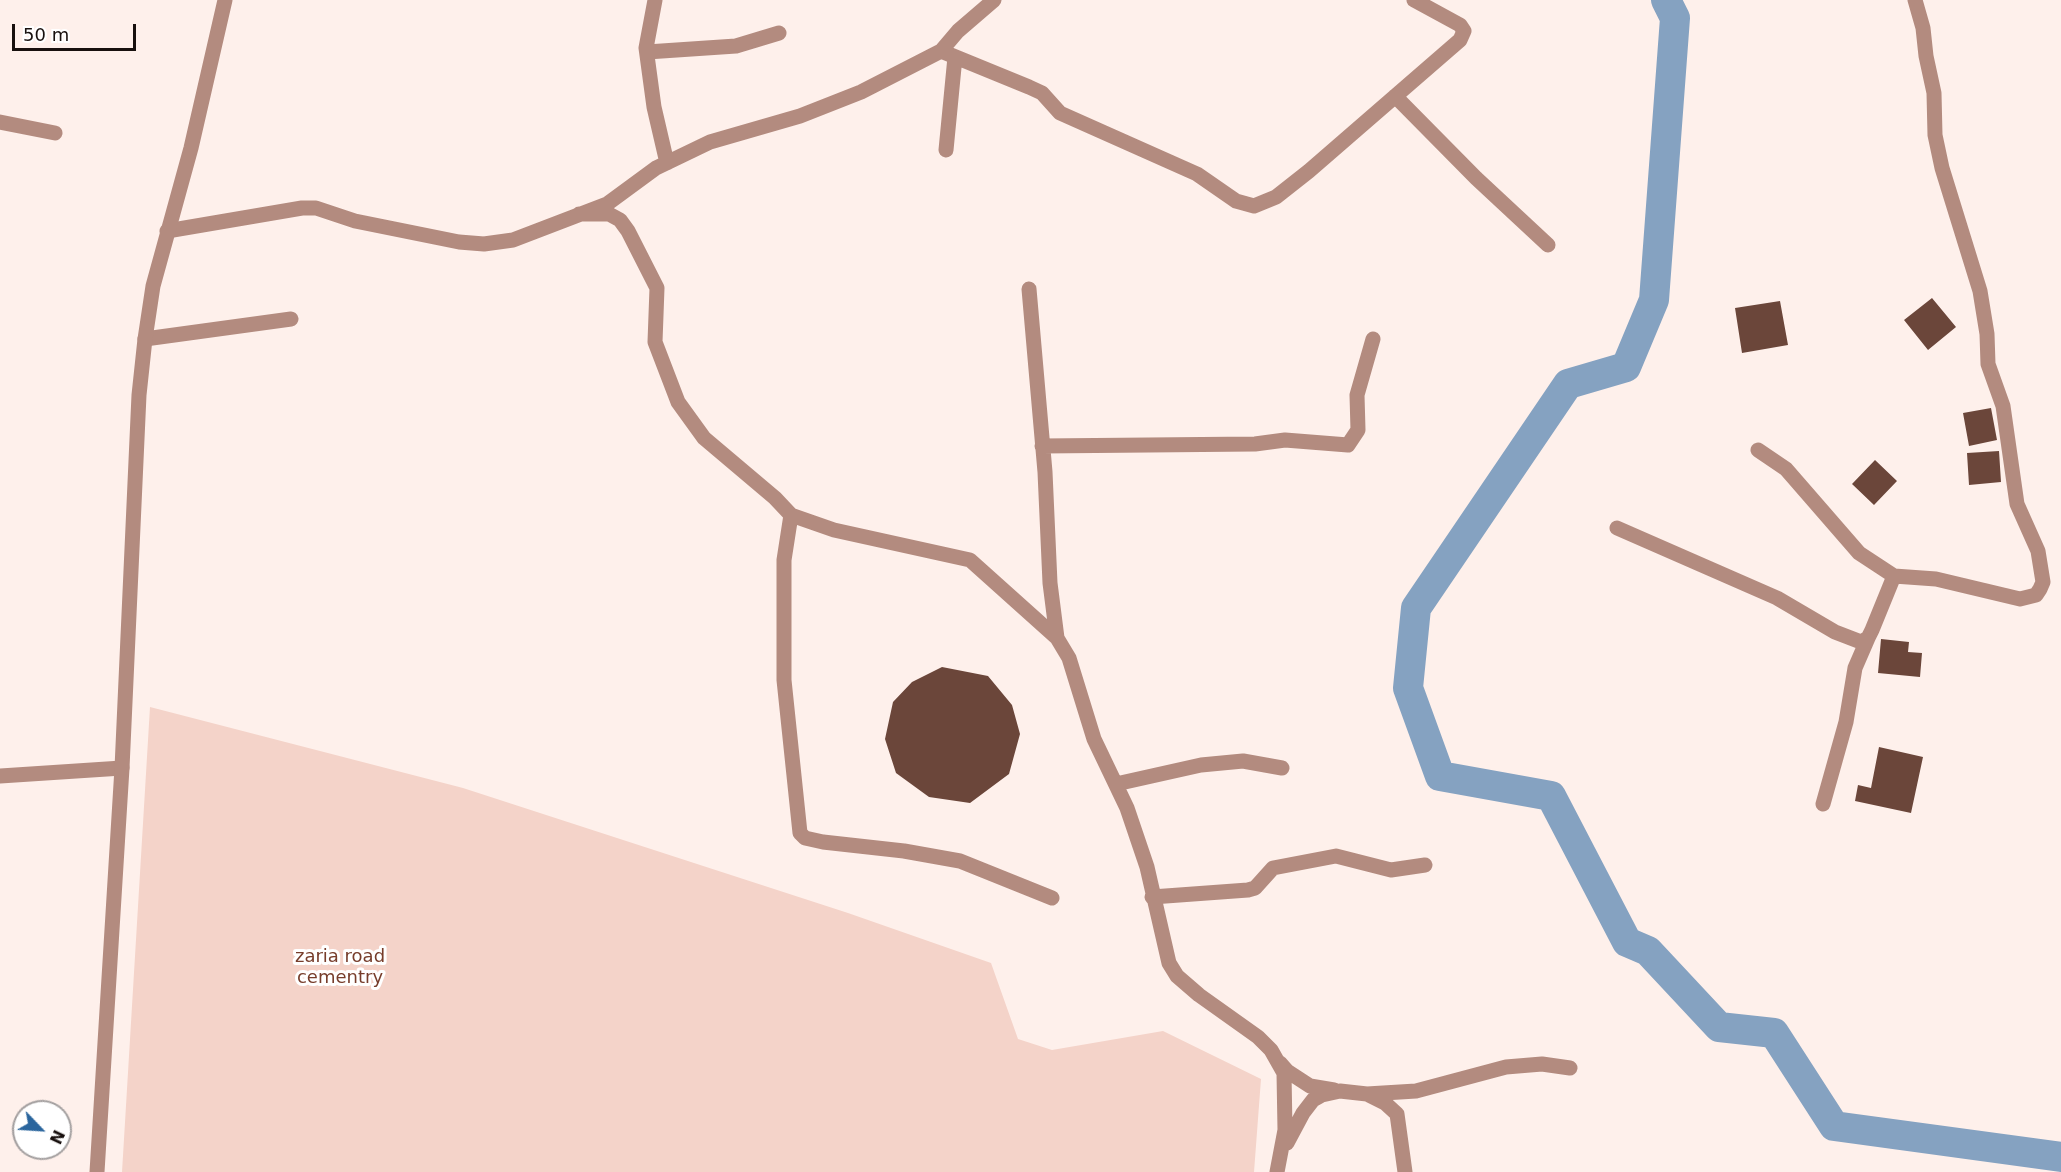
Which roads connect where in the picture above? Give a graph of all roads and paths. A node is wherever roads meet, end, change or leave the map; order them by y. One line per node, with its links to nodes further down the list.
1 (225, 0): 15 (street)
2 (655, 0): 7 (street)
3 (994, 0): 8 (street)
4 (1414, 0): 9 (street)
5 (1915, 0): 25 (street)
6 (779, 33): 7 (street)
7 (647, 52): 13 (street)
8 (948, 54): 9 (street); 12 (street); 13 (street)
9 (1395, 96): 16 (street)
10 (0, 122): 11 (street)
11 (55, 133)
12 (946, 150)
13 (667, 163): 14 (street)
14 (579, 214): 15 (street); 23 (street)
15 (167, 231): 19 (street)
16 (1548, 245)
17 (1029, 289): 21 (street)
18 (291, 320): 19 (street)
19 (145, 339): 28 (street)
20 (1372, 339): 21 (street)
21 (1042, 446): 26 (street)
22 (1758, 450): 25 (street)
23 (791, 515): 26 (street); 35 (street)
24 (1617, 528): 27 (street)
25 (1894, 576): 27 (street)
26 (1058, 638): 31 (street)
27 (1868, 638): 32 (street)
28 (122, 768): 30 (street); 41 (street)
29 (1282, 768): 31 (street)
30 (0, 776)
31 (1116, 784): 34 (street)
32 (1823, 804)
33 (1425, 865): 34 (street)
34 (1152, 897): 36 (street)
35 (1052, 898)
36 (1271, 1050): 38 (street); 40 (street)
37 (1570, 1068): 39 (street)
38 (1340, 1091): 39 (street); 40 (street)
39 (1367, 1094): 42 (street)
40 (1279, 1166)
41 (97, 1172)
42 (1405, 1172)

